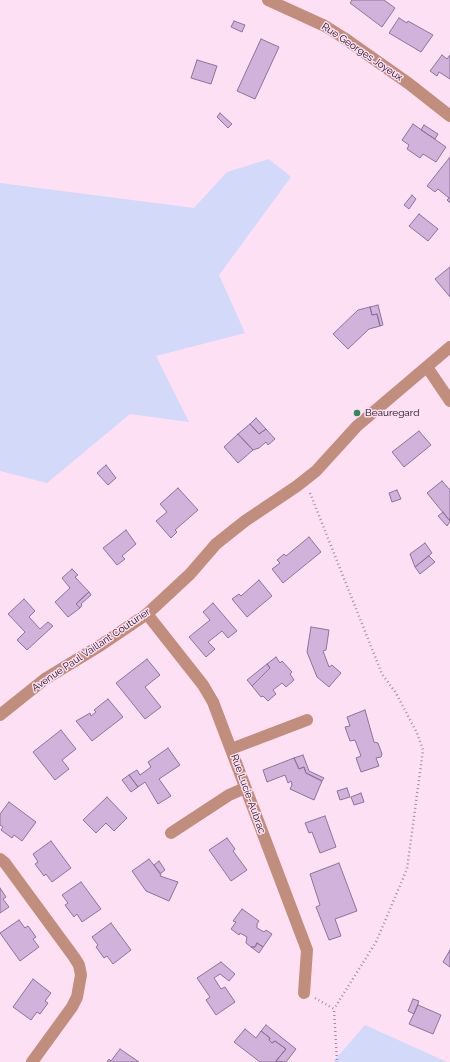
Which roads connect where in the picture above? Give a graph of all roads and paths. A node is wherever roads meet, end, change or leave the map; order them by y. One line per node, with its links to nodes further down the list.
1 (268, 0): 2 (street, Rue Georges Joyeux)
2 (450, 116)
3 (450, 347): 4 (street, Avenue Paul Vaillant Couturier)
4 (427, 367): 5 (street); 6 (street, Avenue Paul Vaillant Couturier)
5 (450, 401)
6 (305, 480): 7 (street, Avenue Paul Vaillant Couturier); 15 (path)
7 (147, 614): 8 (street, Avenue Paul Vaillant Couturier); 10 (street, Rue Lucie-Aubrac)
8 (0, 715)
9 (307, 720): 10 (street)
10 (231, 749): 11 (street, Rue Lucie-Aubrac)
11 (246, 788): 12 (street); 14 (street, Rue Lucie-Aubrac)
12 (171, 833)
13 (0, 860): 16 (street)
14 (304, 993): 15 (path)
15 (334, 1009): 17 (path)
16 (32, 1062)
17 (337, 1062)

